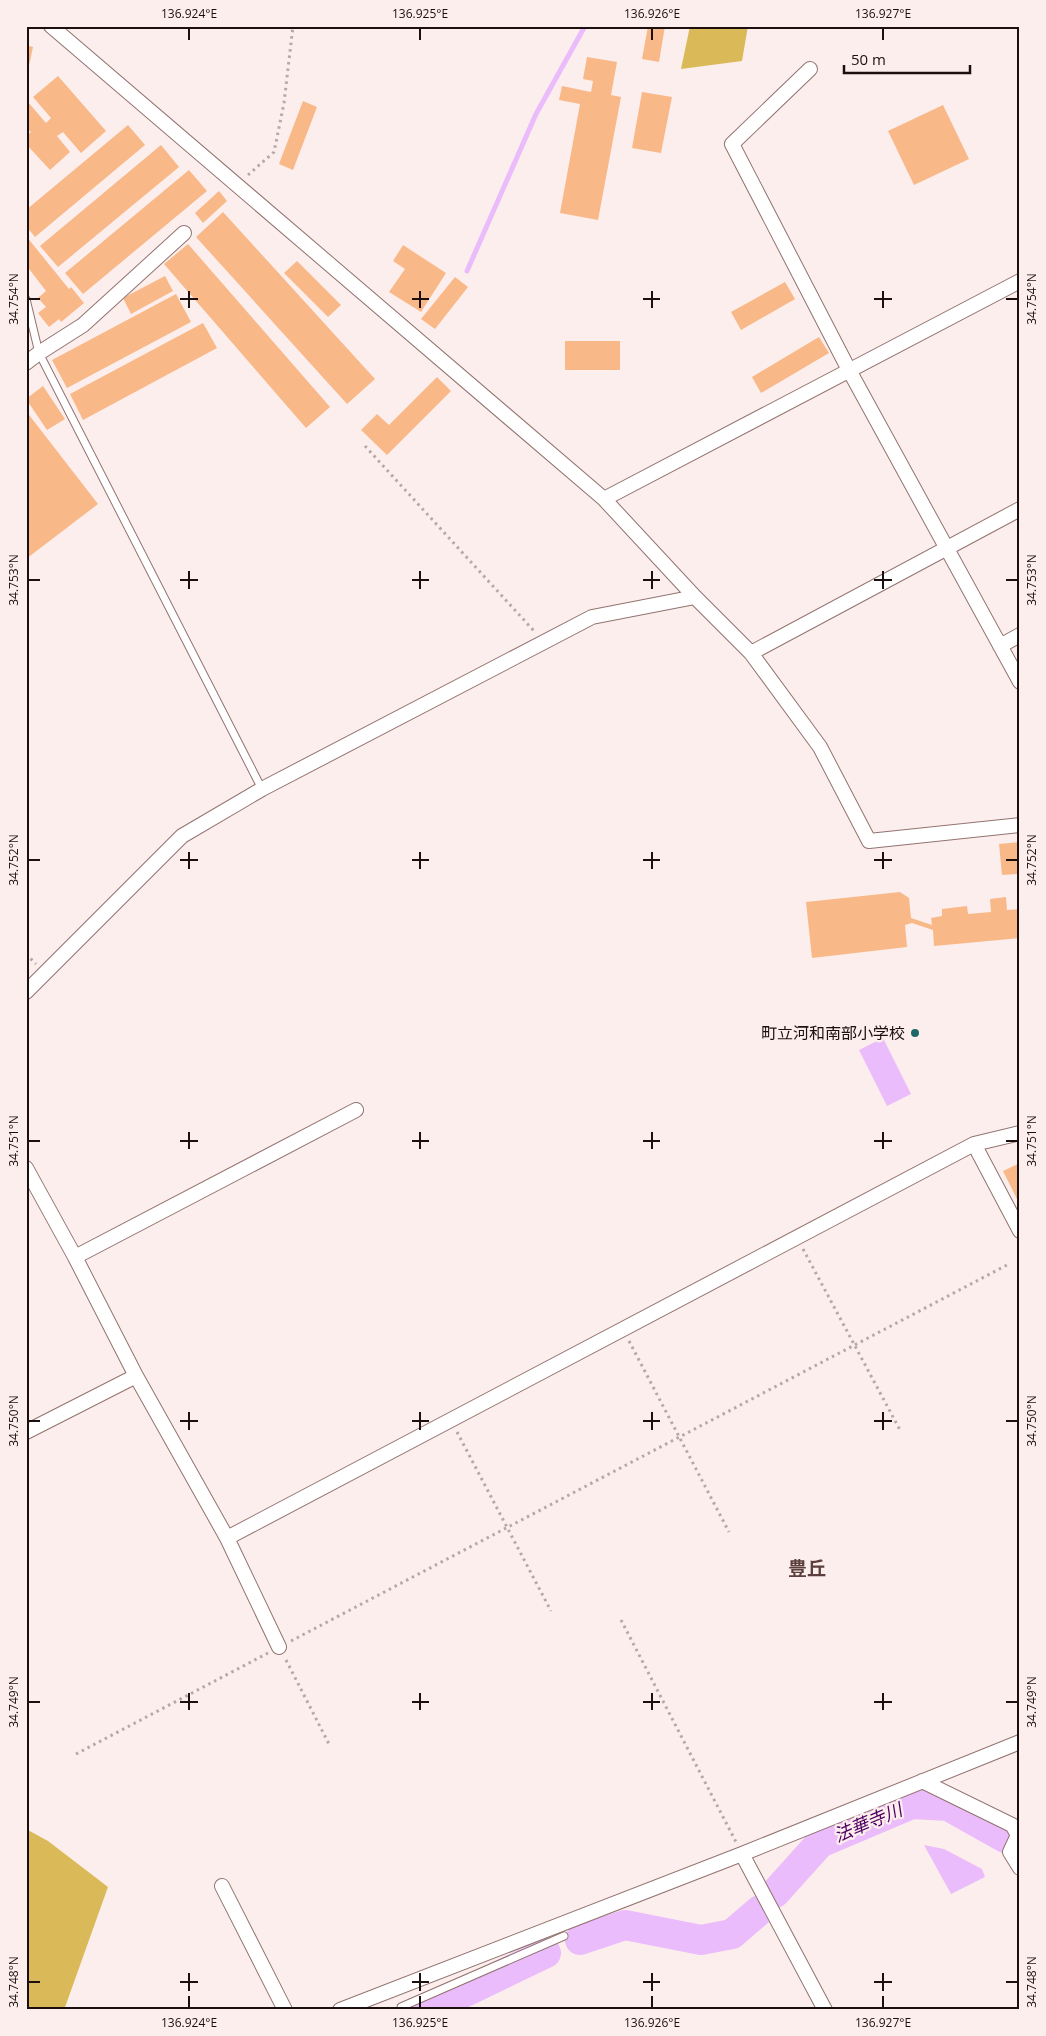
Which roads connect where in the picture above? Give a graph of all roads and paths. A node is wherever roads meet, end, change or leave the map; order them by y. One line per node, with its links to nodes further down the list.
1 (51, 26): 4 (street)
2 (293, 26): 4 (path)
3 (810, 69): 10 (street)
4 (238, 185): 12 (street)
5 (184, 233): 8 (street)
6 (1020, 281): 10 (street)
7 (26, 299): 8 (lane)
8 (39, 353): 9 (street); 21 (lane)
9 (26, 363)
10 (849, 370): 12 (street); 14 (street)
11 (365, 446): 17 (path)
12 (604, 499): 15 (street)
13 (1020, 509): 14 (street)
14 (946, 547): 18 (street); 19 (street)
15 (695, 597): 17 (street); 19 (street)
16 (1020, 635): 18 (street)
17 (544, 642): 21 (street)
18 (1000, 646): 20 (street)
19 (750, 653): 22 (street)
20 (1020, 682)
21 (262, 789): 23 (street)
22 (1020, 825)
23 (26, 992)
24 (356, 1110): 31 (street)
25 (1020, 1133): 26 (street)
26 (974, 1144): 29 (street); 30 (street)
27 (26, 1168): 28 (street)
28 (31, 1188): 31 (street)
29 (1020, 1231)
30 (797, 1238): 33 (street); 34 (path)
31 (75, 1257): 35 (street)
32 (1008, 1265): 34 (path)
33 (623, 1330): 36 (street); 39 (path)
34 (854, 1345): 37 (path); 39 (path)
35 (136, 1376): 38 (street); 42 (street)
36 (451, 1421): 40 (path); 42 (street)
37 (900, 1430)
38 (26, 1432)
39 (679, 1436): 40 (path); 41 (path)
40 (506, 1527): 43 (path); 45 (path)
41 (730, 1532)
42 (226, 1538): 45 (street)
43 (551, 1611)
44 (621, 1620): 50 (path)
45 (279, 1647): 47 (path); 48 (path)
46 (1020, 1742): 49 (street)
47 (330, 1746)
48 (76, 1754)
49 (922, 1781): 50 (street); 51 (street)
50 (742, 1854): 55 (street); 57 (street)
51 (1020, 1868)
52 (222, 1886): 54 (street)
53 (564, 1936): 56 (lane)
54 (286, 2010)
55 (340, 2010)
56 (401, 2010)
57 (825, 2010)

